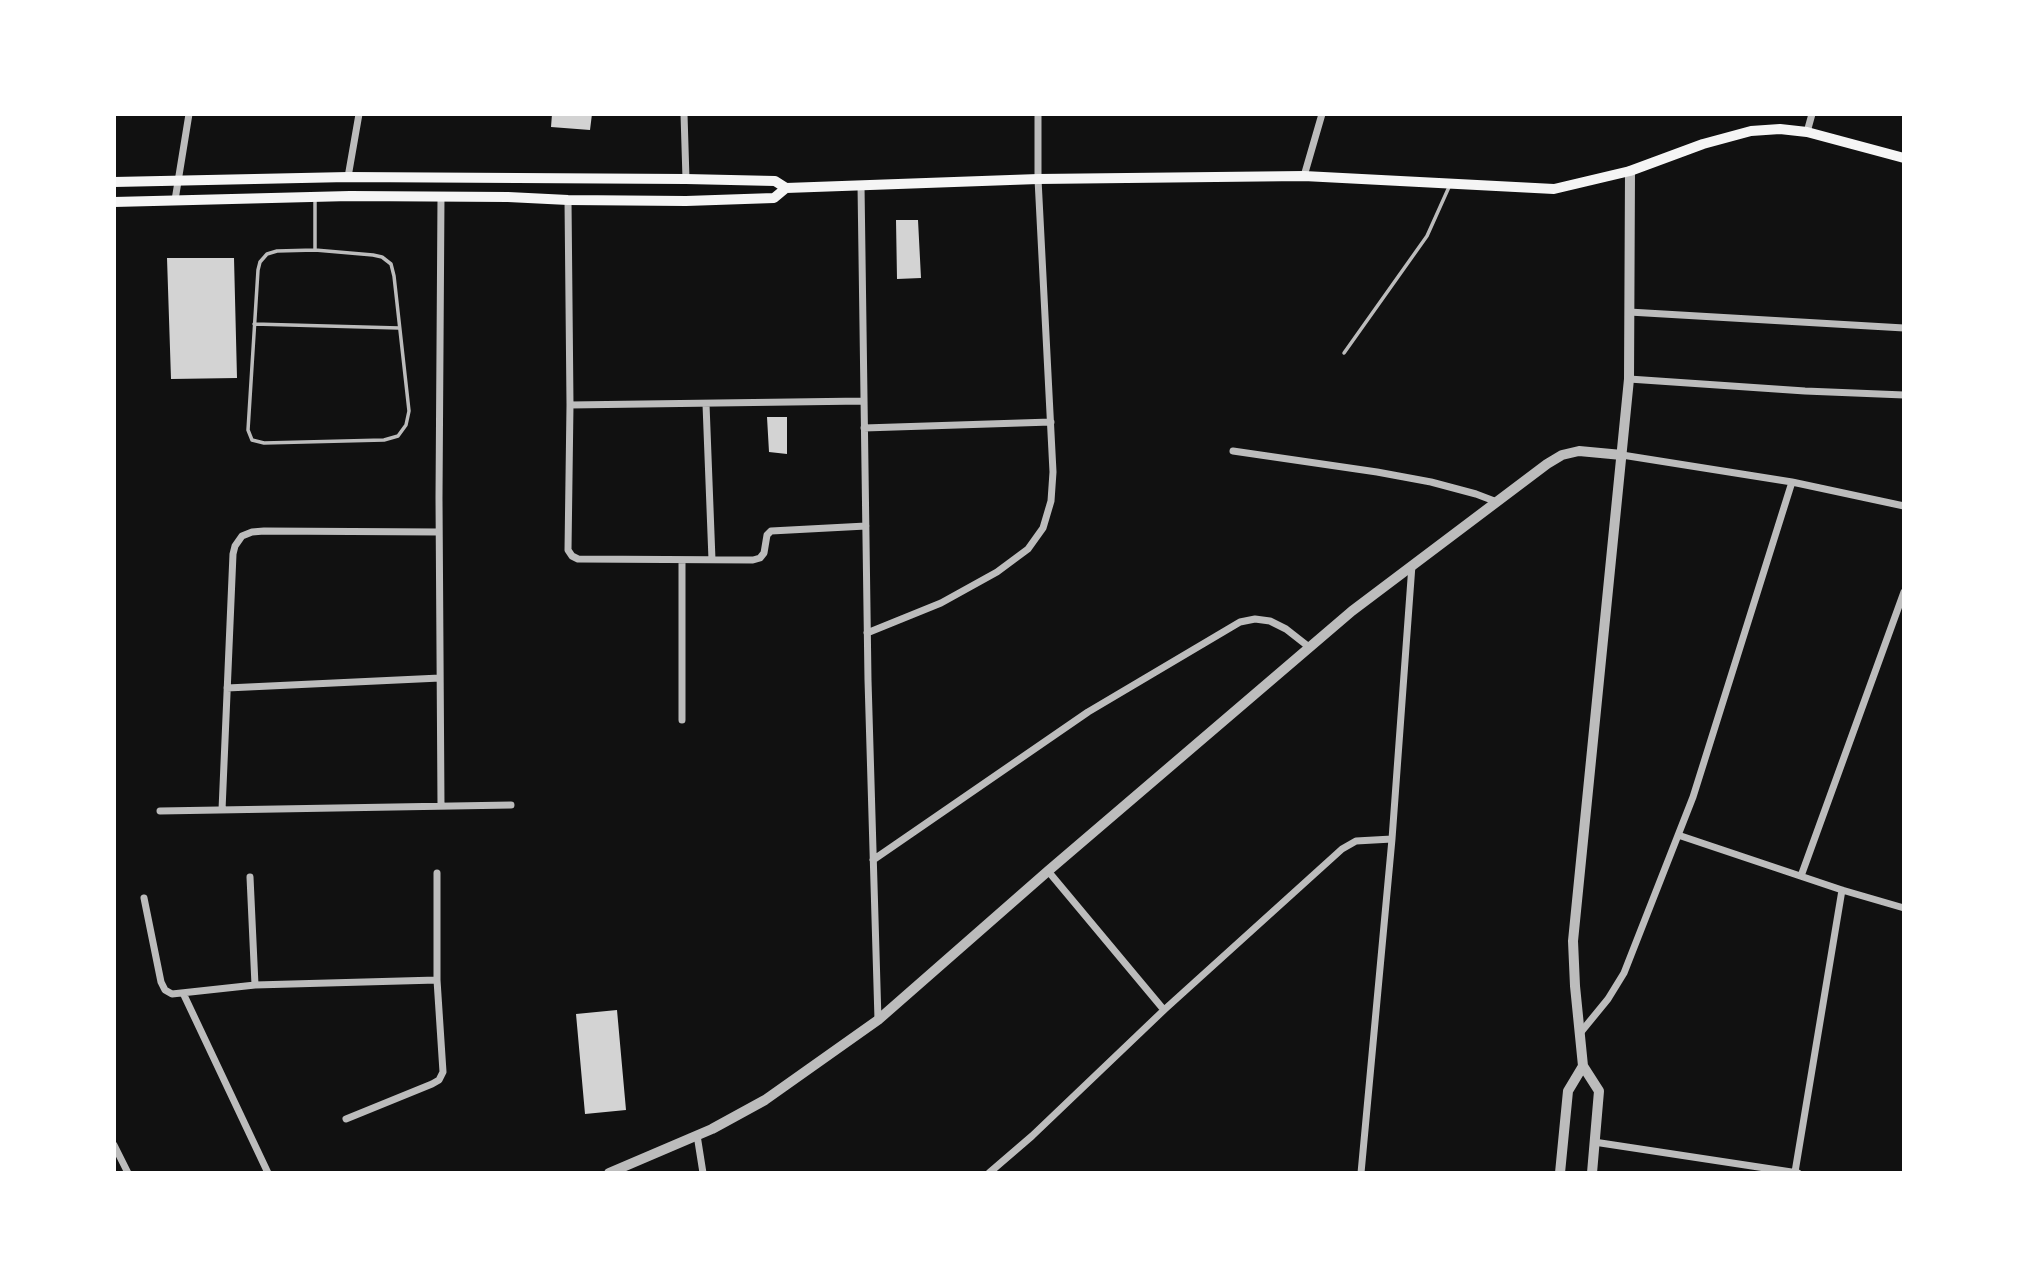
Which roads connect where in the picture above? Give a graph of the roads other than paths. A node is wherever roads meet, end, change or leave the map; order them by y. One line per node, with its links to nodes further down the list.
1 (189, 114): 14 (street)
2 (359, 114): 11 (street)
3 (684, 114): 12 (street)
4 (1038, 114): 13 (street)
5 (1322, 114): 10 (street)
6 (1812, 114): 7 (street)
7 (1807, 132): 8 (main road); 9 (main road)
8 (1904, 158)
9 (1630, 171): 16 (main road); 25 (street)
10 (1304, 176): 13 (main road); 16 (main road)
11 (348, 177): 12 (main road); 14 (main road)
12 (685, 178): 18 (main road)
13 (1038, 179): 17 (main road); 35 (street)
14 (178, 181): 15 (main road); 21 (street)
15 (114, 182)
16 (1451, 184): 29 (lane)
17 (861, 185): 18 (main road); 32 (street)
18 (786, 188): 22 (main road)
19 (441, 196): 20 (main road); 22 (main road); 43 (street)
20 (315, 197): 21 (main road); 24 (lane)
21 (175, 200): 23 (main road)
22 (568, 200): 34 (street)
23 (114, 202)
24 (315, 250): 26 (lane); 27 (lane)
25 (1629, 312): 28 (street); 30 (street)
26 (254, 324): 27 (lane); 27 (lane)
27 (400, 328)
28 (1904, 328)
29 (1344, 353)
30 (1629, 379): 31 (street); 38 (street)
31 (1904, 395)
32 (864, 401): 33 (street); 36 (street)
33 (706, 404): 34 (street); 45 (street)
34 (570, 405): 44 (street)
35 (1051, 422): 36 (street); 48 (street)
36 (864, 428): 42 (street)
37 (1233, 451): 40 (street)
38 (1622, 455): 39 (street); 40 (street); 72 (street)
39 (1793, 482): 41 (street); 57 (street)
40 (1497, 502): 46 (street)
41 (1904, 506)
42 (866, 526): 45 (street); 48 (street)
43 (439, 532): 50 (street); 51 (street)
44 (682, 560): 45 (street); 52 (street)
45 (712, 560)
46 (1412, 565): 49 (street); 58 (street)
47 (1904, 592): 62 (street)
48 (867, 633): 59 (street)
49 (1309, 648): 59 (street); 60 (street)
50 (440, 678): 51 (street); 54 (street)
51 (227, 688): 55 (street)
52 (682, 720)
53 (511, 805): 54 (street)
54 (442, 806): 55 (street)
55 (222, 810): 56 (street)
56 (160, 811)
57 (1678, 835): 62 (street); 72 (street)
58 (1392, 839): 70 (street); 83 (street)
59 (873, 860): 71 (street)
60 (1048, 871): 70 (street); 71 (street)
61 (437, 873): 67 (street)
62 (1801, 876): 64 (street)
63 (250, 877): 68 (street)
64 (1842, 890): 66 (street); 86 (street)
65 (144, 898): 69 (street)
66 (1904, 908)
67 (437, 980): 68 (street); 74 (street)
68 (254, 985): 69 (street)
69 (183, 993): 79 (street)
70 (1164, 1010): 82 (street)
71 (878, 1020): 75 (street)
72 (1581, 1032): 73 (street)
73 (1583, 1066): 76 (street); 84 (street)
74 (346, 1119)
75 (697, 1135): 80 (street); 81 (street)
76 (1594, 1142): 85 (street); 86 (street)
77 (114, 1145): 78 (street)
78 (128, 1173)
79 (268, 1173)
80 (609, 1173)
81 (703, 1173)
82 (991, 1173)
83 (1360, 1173)
84 (1560, 1173)
85 (1592, 1173)
86 (1797, 1173)

